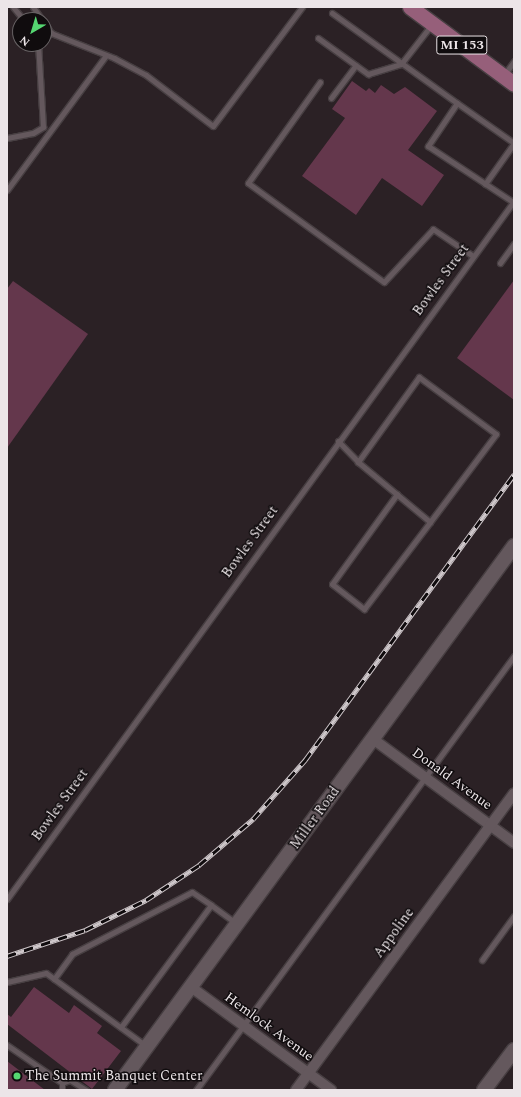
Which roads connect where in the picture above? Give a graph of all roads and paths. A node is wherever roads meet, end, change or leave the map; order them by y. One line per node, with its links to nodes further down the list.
1 (302, 7): 8 (lane)
2 (410, 7): 4 (main road, MI 153)
3 (332, 13): 10 (lane)
4 (433, 24): 10 (lane); 12 (main road, MI 153)
5 (52, 33): 8 (lane)
6 (318, 38): 11 (lane)
7 (38, 52): 16 (lane)
8 (106, 54): 17 (lane)
9 (514, 61): 12 (lane)
10 (401, 64): 11 (lane); 15 (lane)
11 (356, 65): 14 (lane)
12 (509, 80)
13 (320, 82): 24 (lane)
14 (331, 98)
15 (457, 103): 19 (lane); 20 (lane)
16 (43, 127): 17 (lane); 18 (lane)
17 (51, 130): 21 (lane)
18 (7, 138)
19 (514, 143): 20 (lane)
20 (485, 184): 22 (lane)
21 (7, 190)
22 (514, 201): 24 (lane, Bowles Street)
23 (514, 244): 25 (lane)
24 (473, 256): 26 (lane, Bowles Street)
25 (500, 263)
26 (338, 441): 27 (lane); 37 (lane, Bowles Street)
27 (358, 462): 28 (lane); 29 (lane)
28 (397, 494): 29 (lane); 29 (lane)
29 (430, 522)
30 (514, 546): 32 (street, Miller Road)
31 (514, 656): 33 (lane)
32 (373, 739): 33 (street, Donald Avenue); 40 (street, Miller Road)
33 (425, 778): 35 (street, Donald Avenue); 45 (lane)
34 (514, 793): 35 (street, Appoline)
35 (490, 825): 36 (street, Donald Avenue); 50 (street, Appoline)
36 (514, 842)
37 (7, 899)
38 (211, 905): 40 (lane); 42 (lane); 46 (lane)
39 (514, 916): 41 (lane)
40 (237, 924): 44 (street, Miller Road)
41 (482, 960)
42 (54, 979): 43 (lane); 46 (lane)
43 (7, 982)
44 (191, 987): 45 (street, Hemlock Avenue); 48 (street, Miller Road)
45 (243, 1026): 50 (street, Hemlock Avenue); 55 (lane)
46 (121, 1028): 48 (lane)
47 (7, 1045): 51 (lane)
48 (147, 1047): 54 (street, Miller Road)
49 (514, 1050): 58 (street)
50 (308, 1074): 56 (street, Appoline); 57 (street, Hemlock Avenue)
51 (62, 1083): 52 (lane); 53 (lane)
52 (62, 1090)
53 (86, 1090)
54 (115, 1090)
55 (196, 1090)
56 (296, 1090)
57 (331, 1090)
58 (484, 1090)

